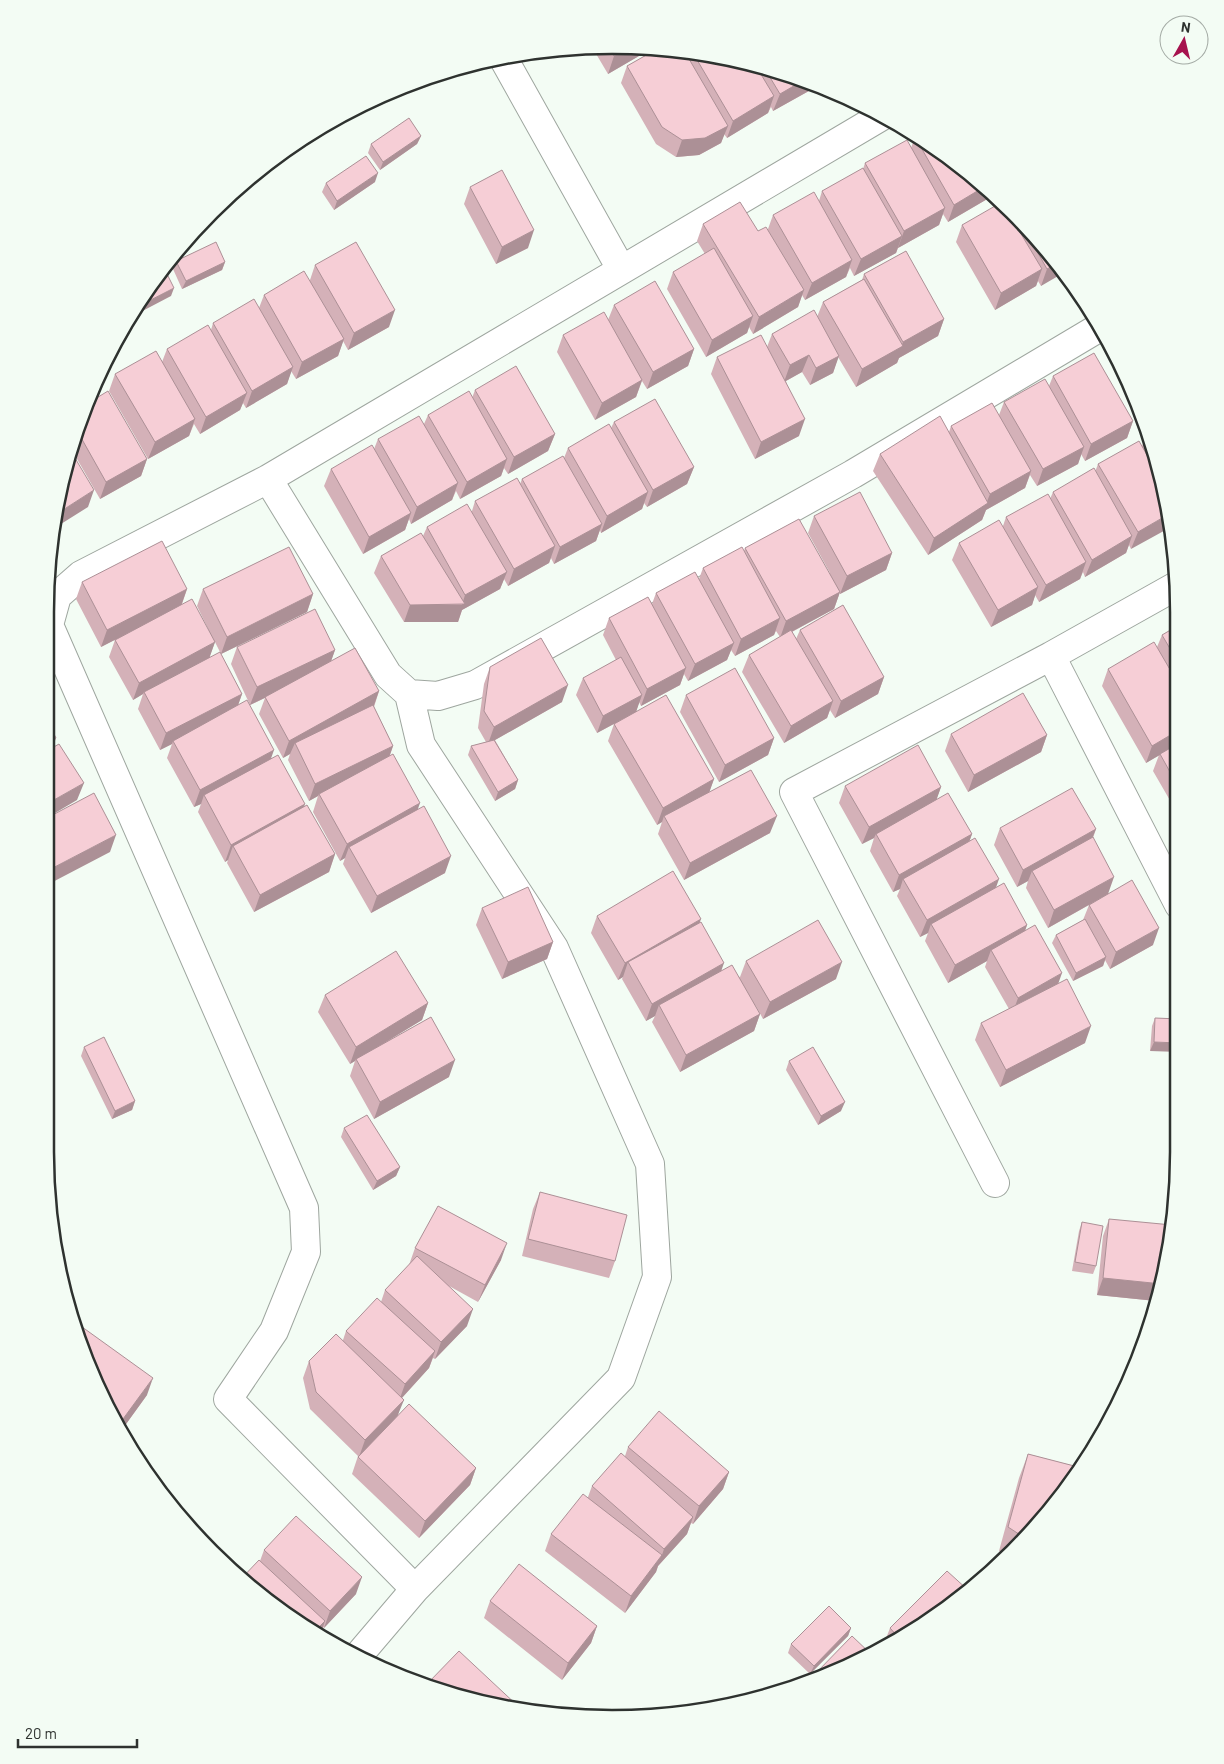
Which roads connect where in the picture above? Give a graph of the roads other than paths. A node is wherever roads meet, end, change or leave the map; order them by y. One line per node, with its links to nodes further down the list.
1 (506, 64): 3 (street)
2 (875, 120): 3 (street)
3 (621, 269): 5 (street)
4 (1094, 331): 10 (street)
5 (268, 479): 7 (street); 10 (street)
6 (1169, 590): 9 (street)
7 (54, 606)
8 (54, 636): 13 (street)
9 (1051, 656): 11 (street); 12 (street)
10 (409, 694): 13 (street)
11 (1170, 887)
12 (994, 1183)
13 (415, 1589): 14 (street)
14 (362, 1651)

